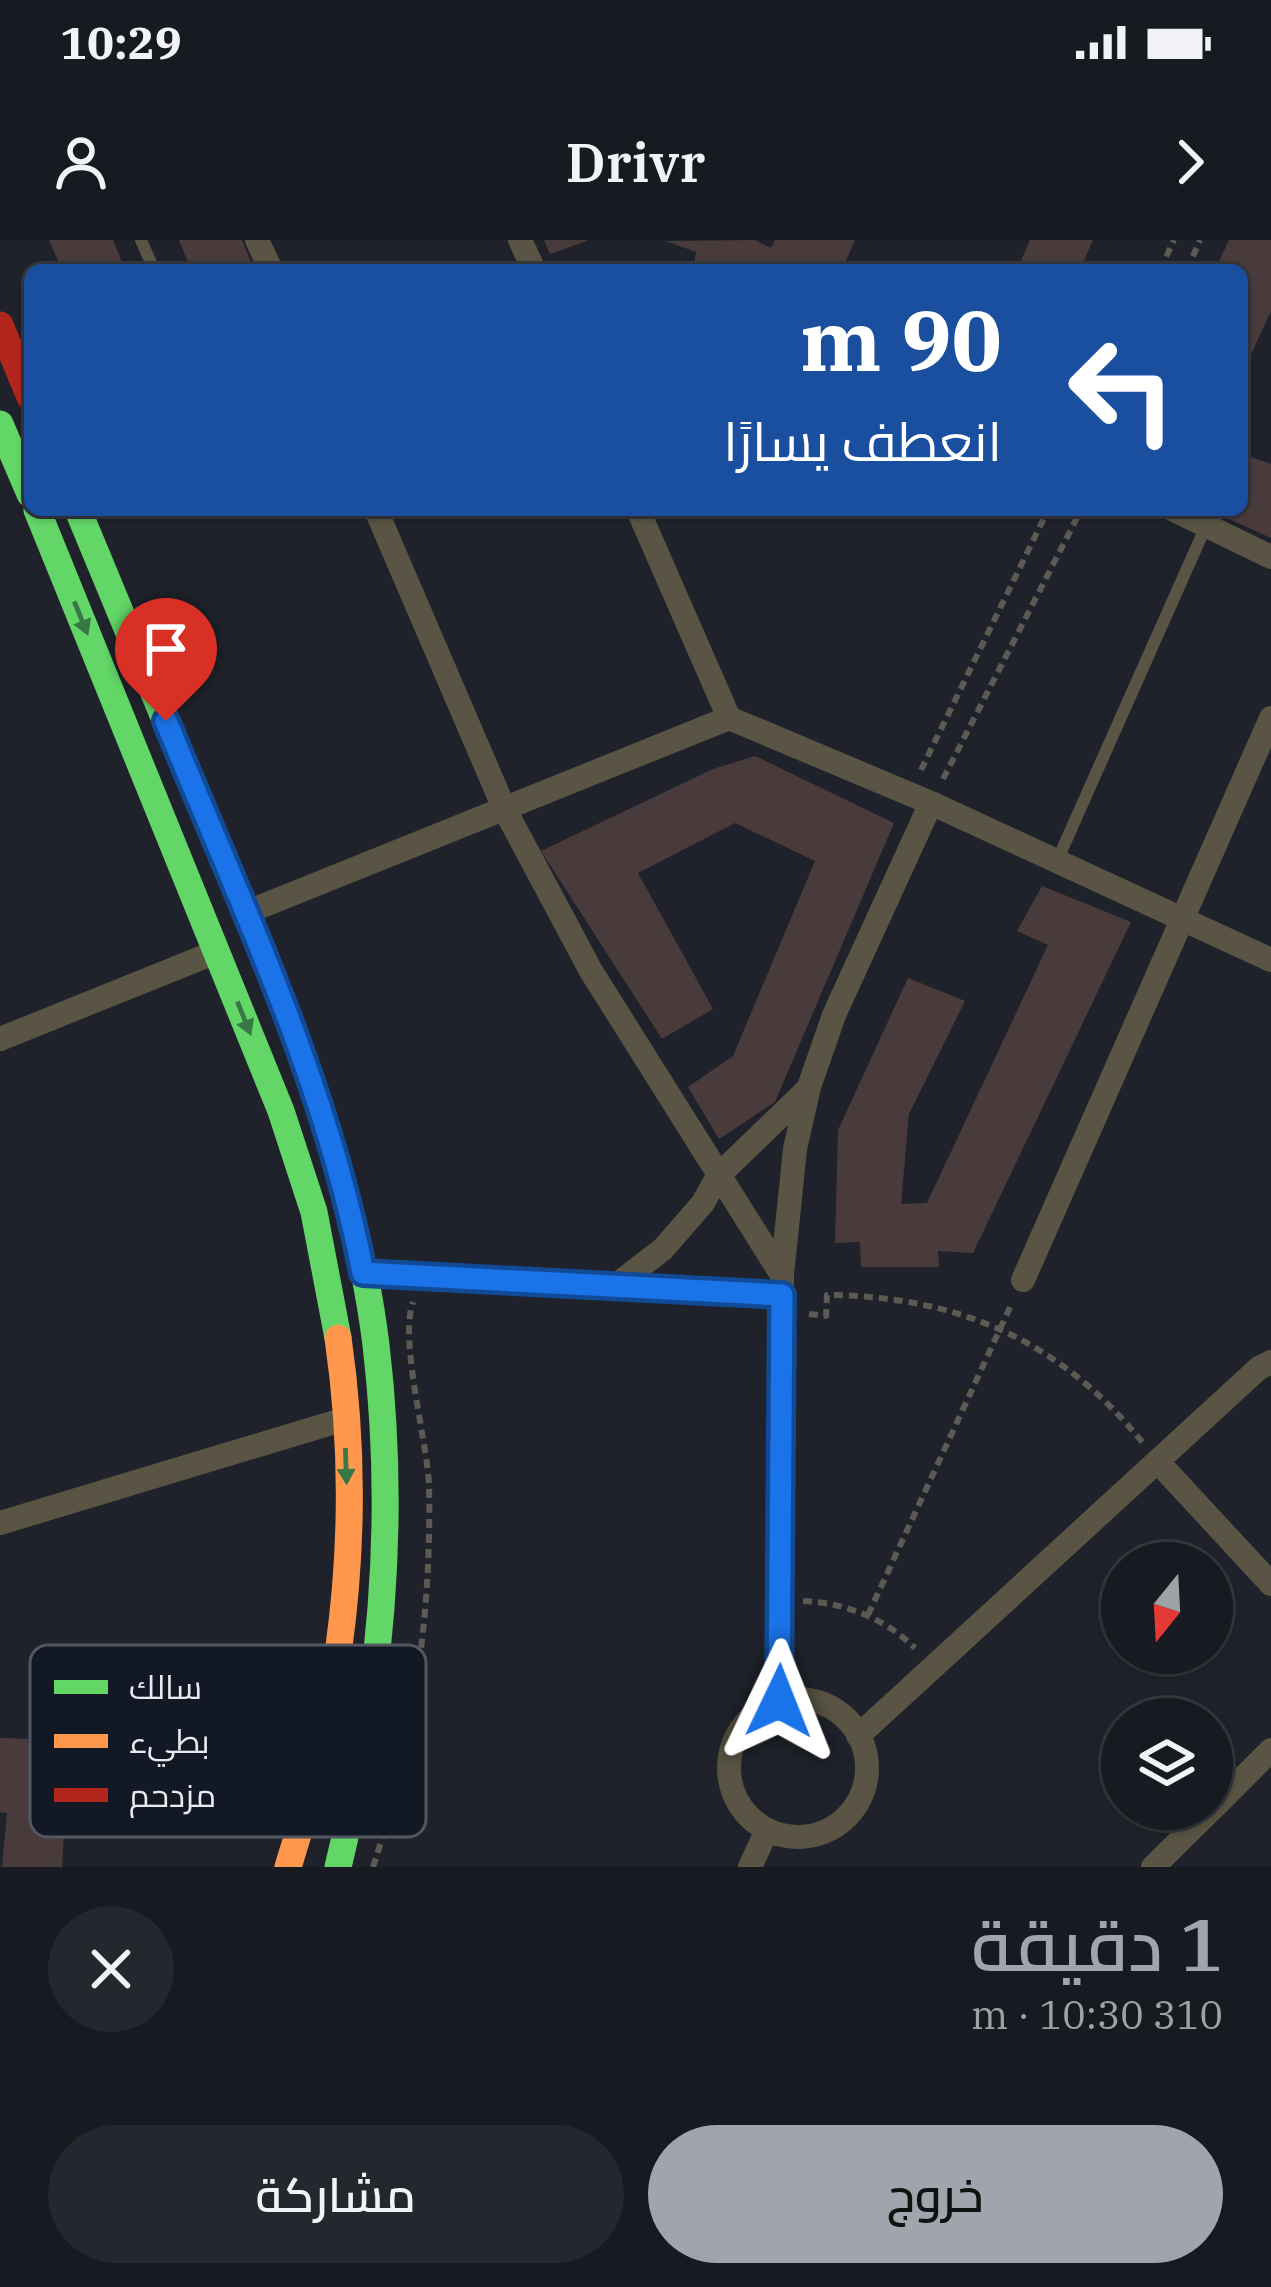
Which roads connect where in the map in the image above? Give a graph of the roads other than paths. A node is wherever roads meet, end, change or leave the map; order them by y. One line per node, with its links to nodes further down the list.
1 (0, 326): 2 (street)
2 (24, 383)
3 (0, 424): 4 (street)
4 (24, 480)
5 (39, 516): 19 (street, one-way to 19)
6 (80, 516): 17 (street)
7 (379, 516): 15 (street)
8 (641, 516): 12 (street)
9 (1186, 516): 10 (street)
10 (1206, 526): 11 (street); 16 (lane)
11 (1271, 557)
12 (729, 718): 14 (street); 15 (street)
13 (1271, 718): 18 (street)
14 (920, 799): 16 (street); 22 (street)
15 (504, 808): 17 (street); 23 (street)
16 (1058, 861): 18 (street)
17 (245, 913): 24 (street)
18 (1182, 918): 20 (street); 25 (street)
19 (217, 952): 21 (street); 30 (street, one-way to 30)
20 (1271, 960)
21 (0, 1039)
22 (809, 1087): 23 (street); 27 (street)
23 (718, 1176): 26 (street); 27 (street)
24 (363, 1273): 26 (street); 35 (street)
25 (1023, 1280)
26 (615, 1286): 27 (street)
27 (782, 1294): 36 (street)
28 (1271, 1343): 29 (street)
29 (1265, 1365): 31 (street)
30 (345, 1419): 32 (street); 34 (street, one-way to 34)
31 (1158, 1462): 33 (street); 37 (street)
32 (0, 1523)
33 (1271, 1584)
34 (338, 1645)
35 (380, 1645)
36 (779, 1701): 37 (street); 40 (street)
37 (858, 1736): 40 (street)
38 (1271, 1750): 39 (street)
39 (1233, 1788)
40 (767, 1830): 46 (street)
41 (1191, 1830): 47 (street)
42 (297, 1837): 44 (street, one-way to 44)
43 (345, 1837): 45 (street)
44 (288, 1867)
45 (338, 1867)
46 (750, 1867)
47 (1153, 1867)

